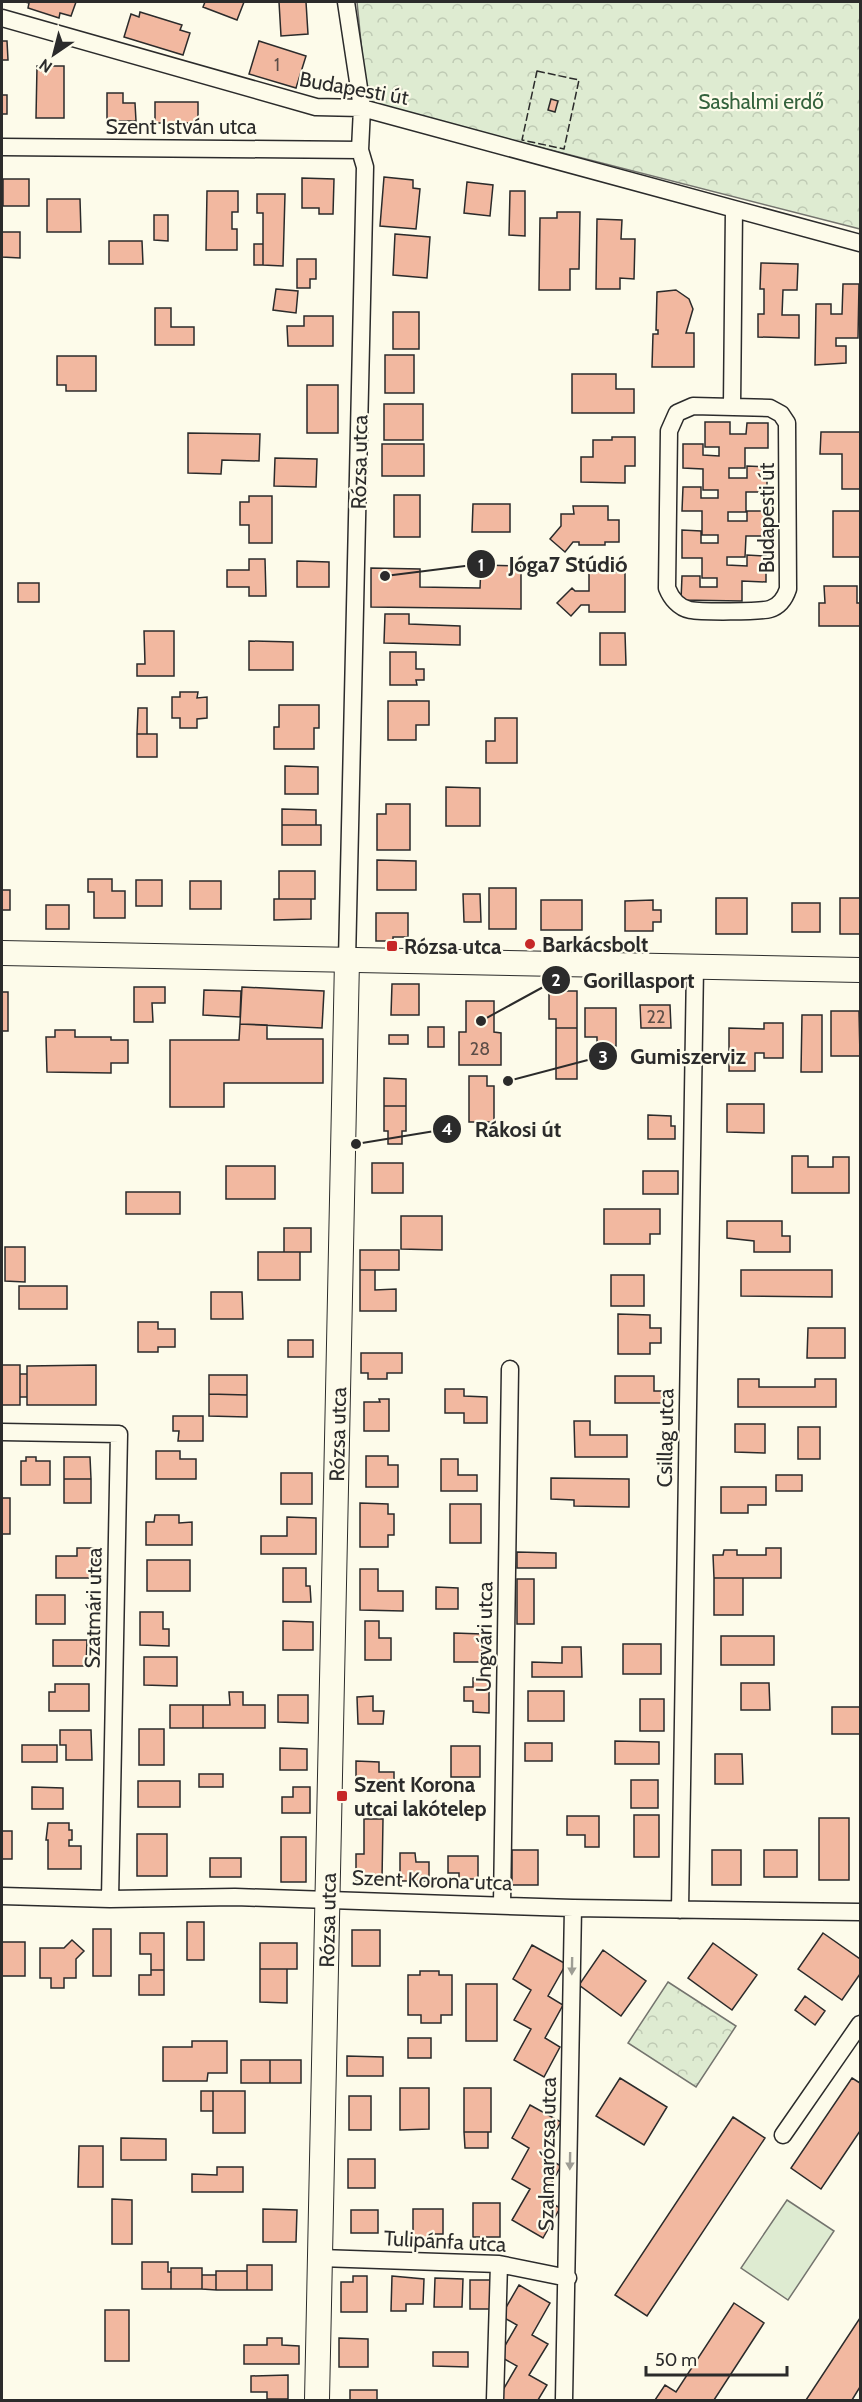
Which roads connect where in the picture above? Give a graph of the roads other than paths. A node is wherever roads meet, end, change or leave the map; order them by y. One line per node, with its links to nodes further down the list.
1 (346, 2): 3 (street, Rózsa utca)
2 (2, 18): 3 (street, Budapesti út)
3 (362, 108): 5 (street, Rózsa utca); 6 (street, Budapesti út)
4 (2, 147): 5 (street, Szent István utca)
5 (360, 150): 10 (street, Rózsa utca)
6 (734, 209): 7 (street, Budapesti út); 8 (street)
7 (861, 243)
8 (732, 406): 8 (street, Budapesti út)
9 (2, 954): 10 (street)
10 (347, 960): 11 (street); 17 (street, Rózsa utca)
11 (695, 967): 12 (street); 20 (street, Csillag utca)
12 (861, 970)
13 (510, 1369): 18 (street, Ungvári utca)
14 (2, 1432): 16 (street, Szatmári utca)
15 (2, 1896): 16 (street, Szent Korona utca)
16 (110, 1899): 17 (street, Szent Korona utca)
17 (326, 1900): 18 (street, Szent Korona utca); 24 (street, Rózsa utca)
18 (502, 1905): 19 (street, Szent Korona utca)
19 (573, 1908): 20 (street, Szent Korona utca); 26 (street, Szalmarózsa utca, one-way to 26)
20 (680, 1910): 21 (street, Szent Korona utca)
21 (861, 1912)
22 (861, 2024): 23 (street)
23 (783, 2135)
24 (320, 2258): 25 (street, Tulipánfa utca); 27 (street, Rózsa utca)
25 (498, 2264): 26 (street, Tulipánfa utca); 28 (street)
26 (568, 2278): 29 (street, Szalmarózsa utca)
27 (317, 2400)
28 (495, 2400)
29 (564, 2400)

